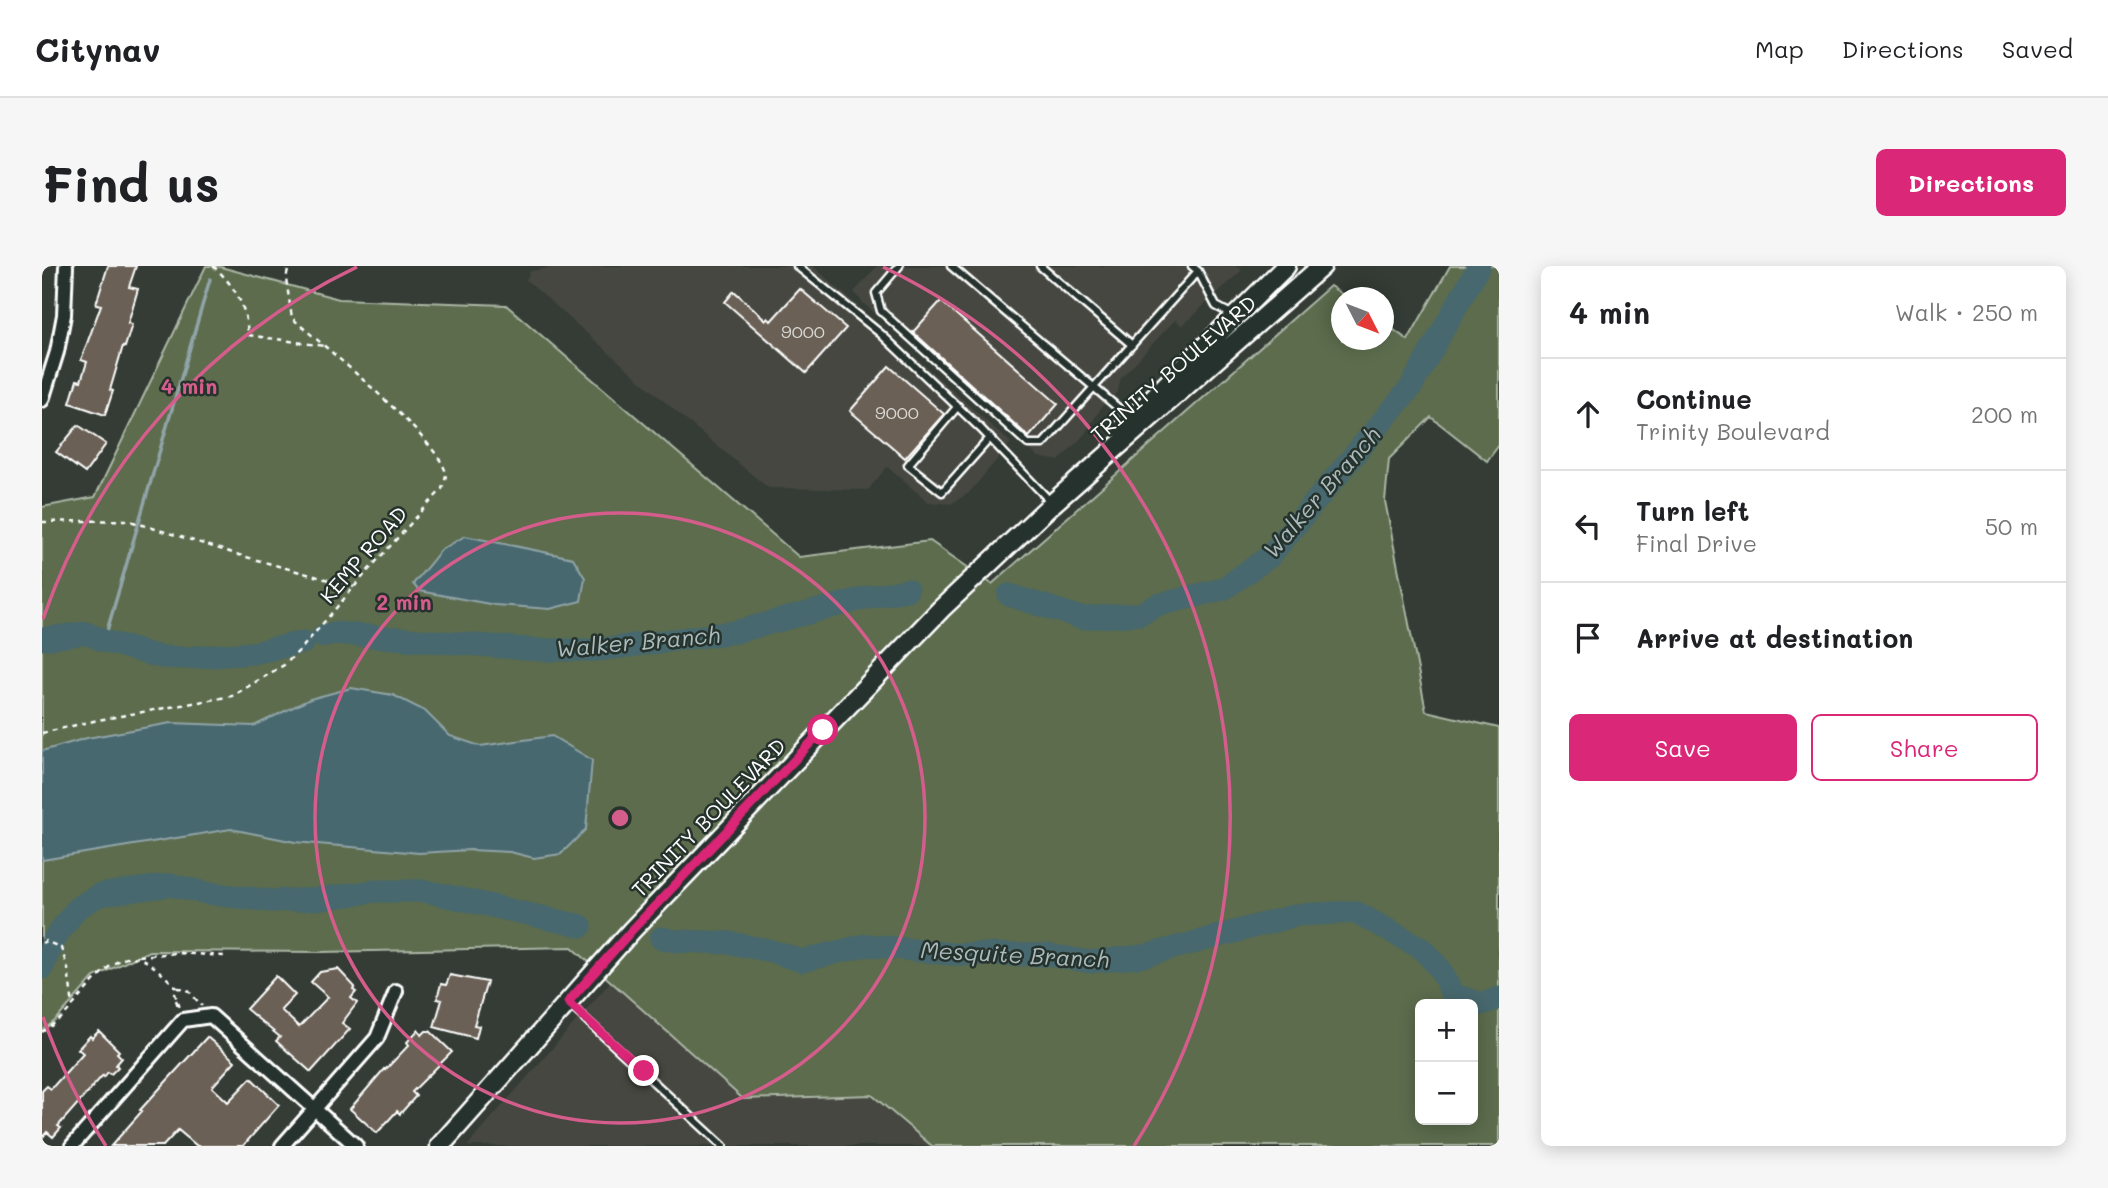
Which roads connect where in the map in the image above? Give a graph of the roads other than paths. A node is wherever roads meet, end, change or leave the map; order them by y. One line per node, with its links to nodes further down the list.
1 (66, 266): 12 (street)
2 (797, 266): 13 (lane)
3 (899, 266): 11 (lane)
4 (951, 266): 11 (lane)
5 (1040, 266): 10 (lane)
6 (1286, 266): 9 (main road, TRINITY BOULEVARD)
7 (1322, 266): 16 (main road, TRINITY BOULEVARD)
8 (1195, 269): 9 (lane); 10 (lane)
9 (1234, 316): 14 (main road, TRINITY BOULEVARD)
10 (1132, 345): 11 (lane)
11 (1094, 387): 14 (lane)
12 (42, 400)
13 (958, 406): 15 (lane); 15 (lane)
14 (1132, 419): 16 (main road, TRINITY BOULEVARD)
15 (990, 438): 16 (lane)
16 (1052, 504): 18 (main road, TRINITY BOULEVARD)
17 (396, 991): 19 (street)
18 (568, 1002): 23 (main road, TRINITY BOULEVARD); 24 (lane)
19 (314, 1109): 20 (street); 21 (street); 22 (street)
20 (72, 1146)
21 (282, 1146)
22 (356, 1146)
23 (440, 1146)
24 (723, 1146)

